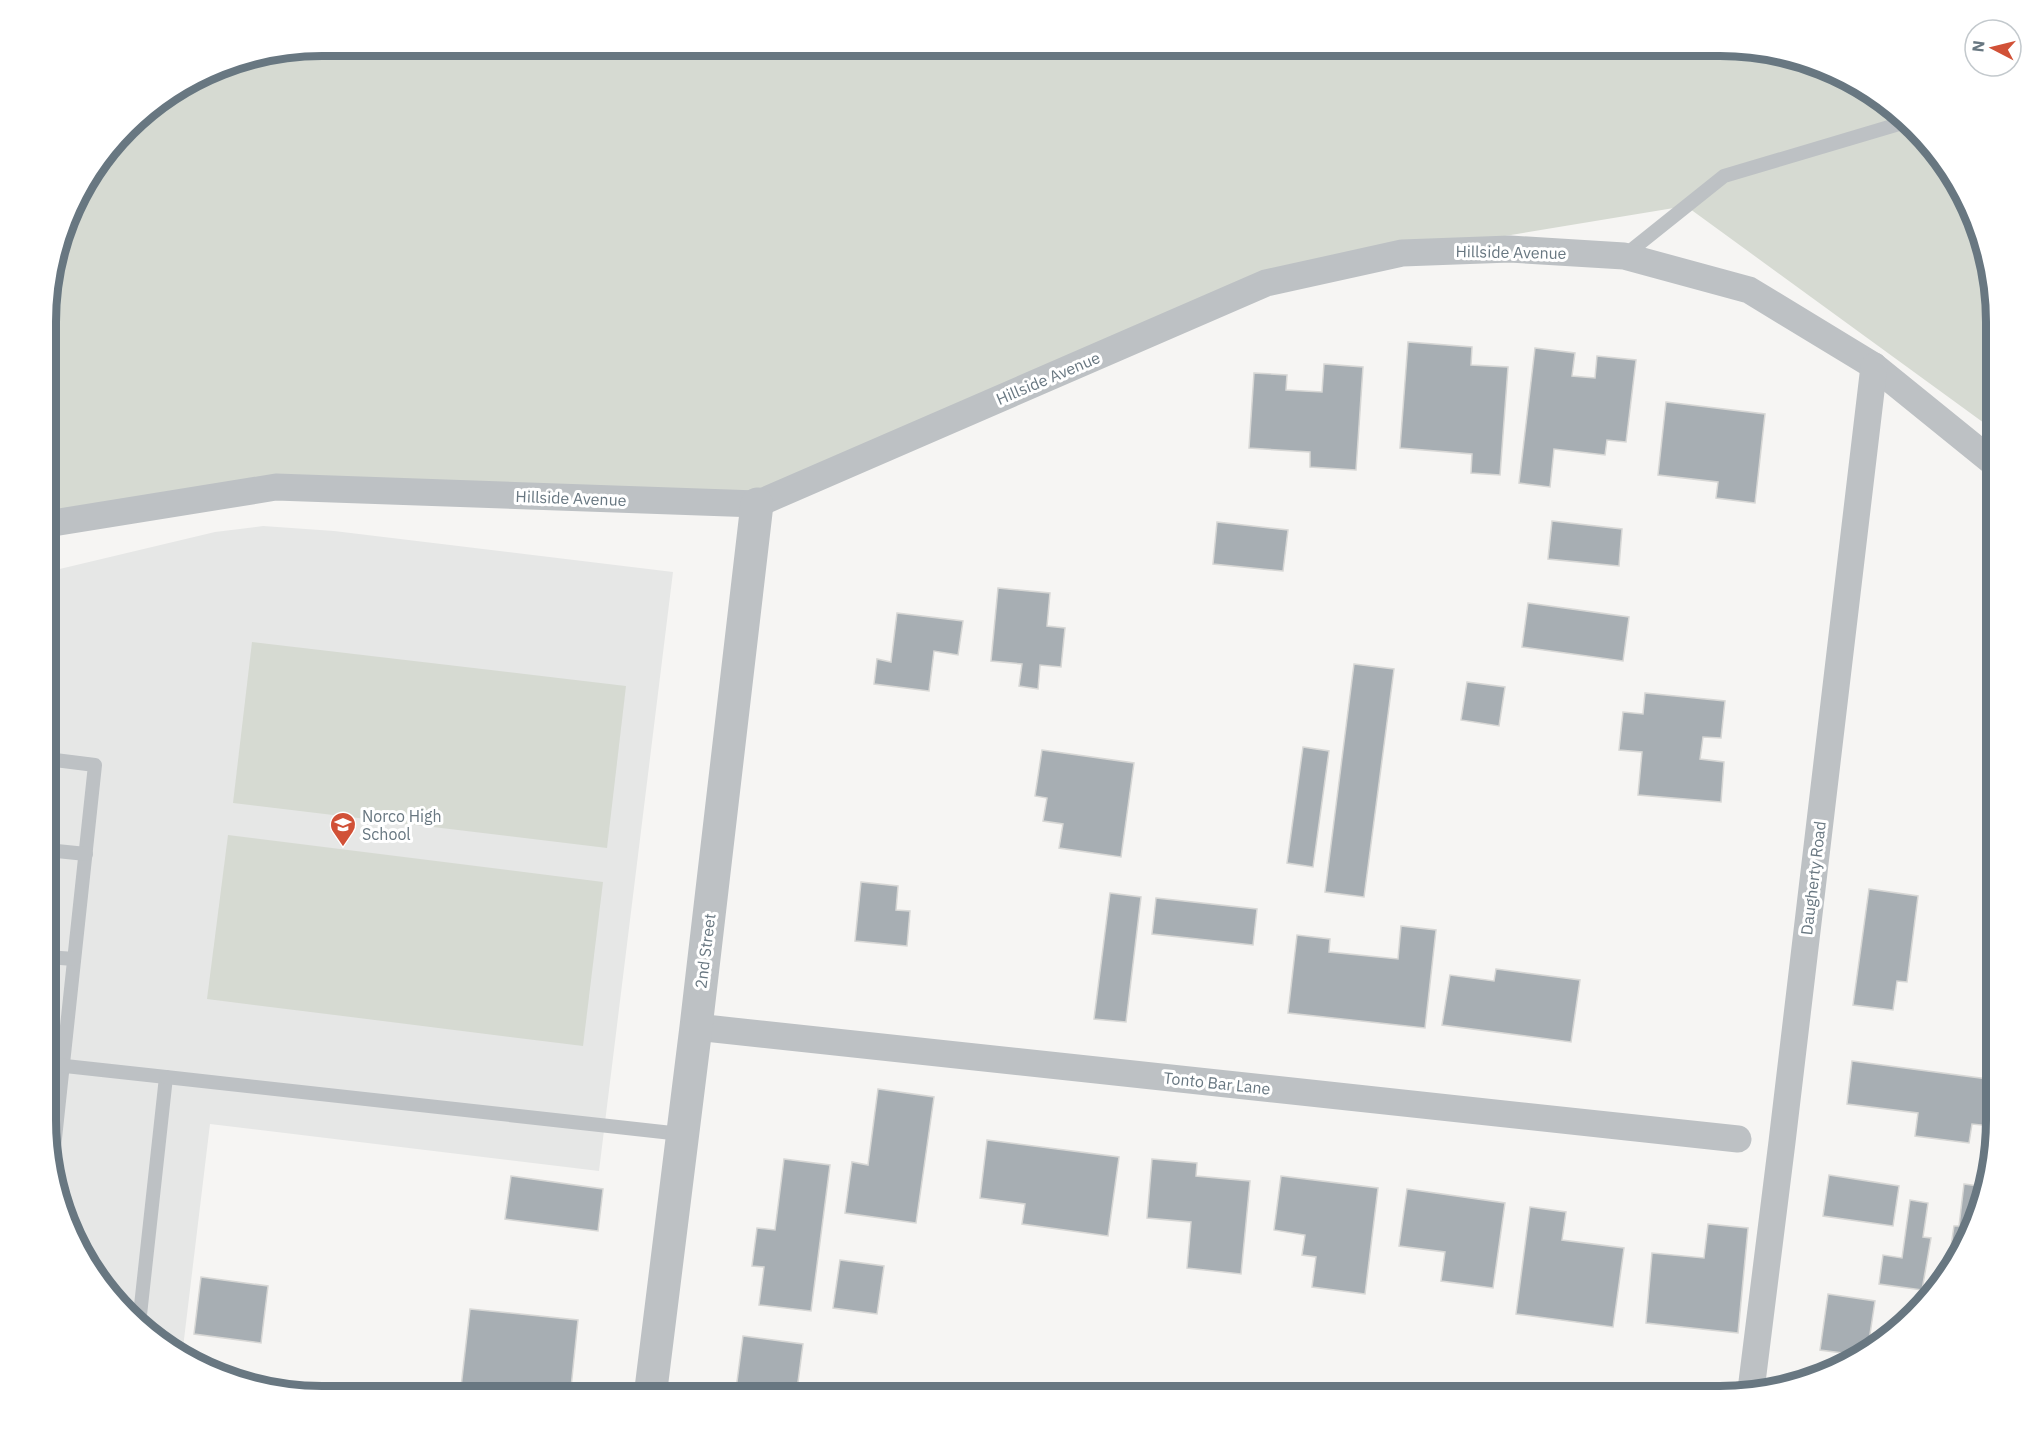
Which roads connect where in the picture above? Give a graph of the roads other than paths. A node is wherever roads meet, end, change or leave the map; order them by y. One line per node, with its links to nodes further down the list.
1 (1898, 124): 2 (lane)
2 (1624, 256): 3 (street, Hillside Avenue); 5 (street, Hillside Avenue)
3 (1874, 366): 4 (street, Hillside Avenue); 20 (street, Daugherty Road)
4 (1986, 457)
5 (757, 504): 6 (street, Hillside Avenue); 12 (street, 2nd Street)
6 (56, 523)
7 (56, 760): 9 (lane)
8 (56, 851): 9 (lane)
9 (86, 854): 11 (lane)
10 (56, 958): 11 (lane)
11 (74, 959): 14 (lane)
12 (696, 1026): 17 (street, 2nd Street); 18 (street, Tonto Bar Lane)
13 (56, 1065): 14 (lane)
14 (62, 1066): 15 (lane); 16 (lane)
15 (166, 1077): 17 (lane); 19 (lane)
16 (56, 1111)
17 (681, 1134): 21 (street, 2nd Street)
18 (1738, 1139)
19 (140, 1315)
20 (1752, 1384)
21 (651, 1386)

